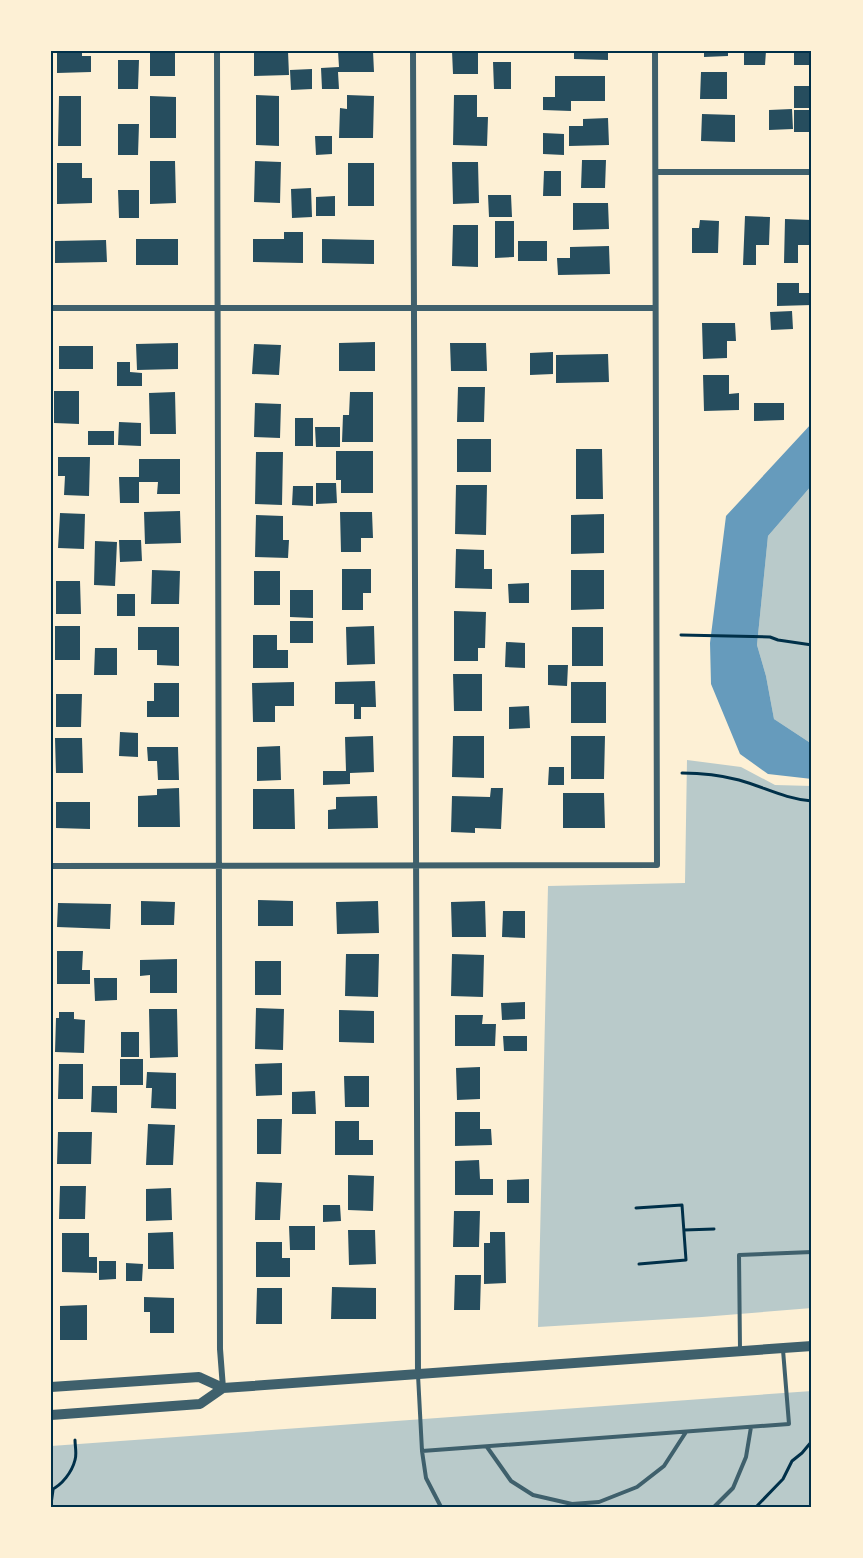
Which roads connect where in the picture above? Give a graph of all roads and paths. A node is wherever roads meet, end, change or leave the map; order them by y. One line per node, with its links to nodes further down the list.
1 (217, 51): 7 (street)
2 (413, 51): 8 (street)
3 (655, 51): 4 (street)
4 (656, 172): 5 (street); 9 (street)
5 (812, 172)
6 (51, 308): 7 (street)
7 (217, 308): 8 (street); 15 (street)
8 (414, 308): 9 (street); 16 (street)
9 (655, 308): 16 (street)
10 (681, 635): 11 (path)
11 (812, 645)
12 (681, 773): 13 (path)
13 (812, 801)
14 (51, 866): 15 (street)
15 (219, 866): 16 (street); 27 (street)
16 (416, 866): 25 (street)
17 (636, 1208): 19 (path)
18 (714, 1228): 19 (path)
19 (684, 1230): 21 (path)
20 (812, 1252): 24 (lane)
21 (639, 1264)
22 (812, 1346): 23 (street)
23 (782, 1348): 24 (street); 29 (lane)
24 (740, 1351): 25 (street)
25 (418, 1374): 27 (street); 34 (lane)
26 (51, 1387): 27 (street)
27 (223, 1388): 28 (street)
28 (51, 1415)
29 (751, 1426): 30 (lane); 38 (lane)
30 (686, 1431): 33 (lane); 33 (lane)
31 (75, 1440): 35 (path)
32 (812, 1440): 39 (path)
33 (487, 1446): 34 (lane)
34 (422, 1451): 37 (lane)
35 (52, 1490): 36 (path)
36 (51, 1504)
37 (441, 1507)
38 (714, 1507)
39 (756, 1507)

